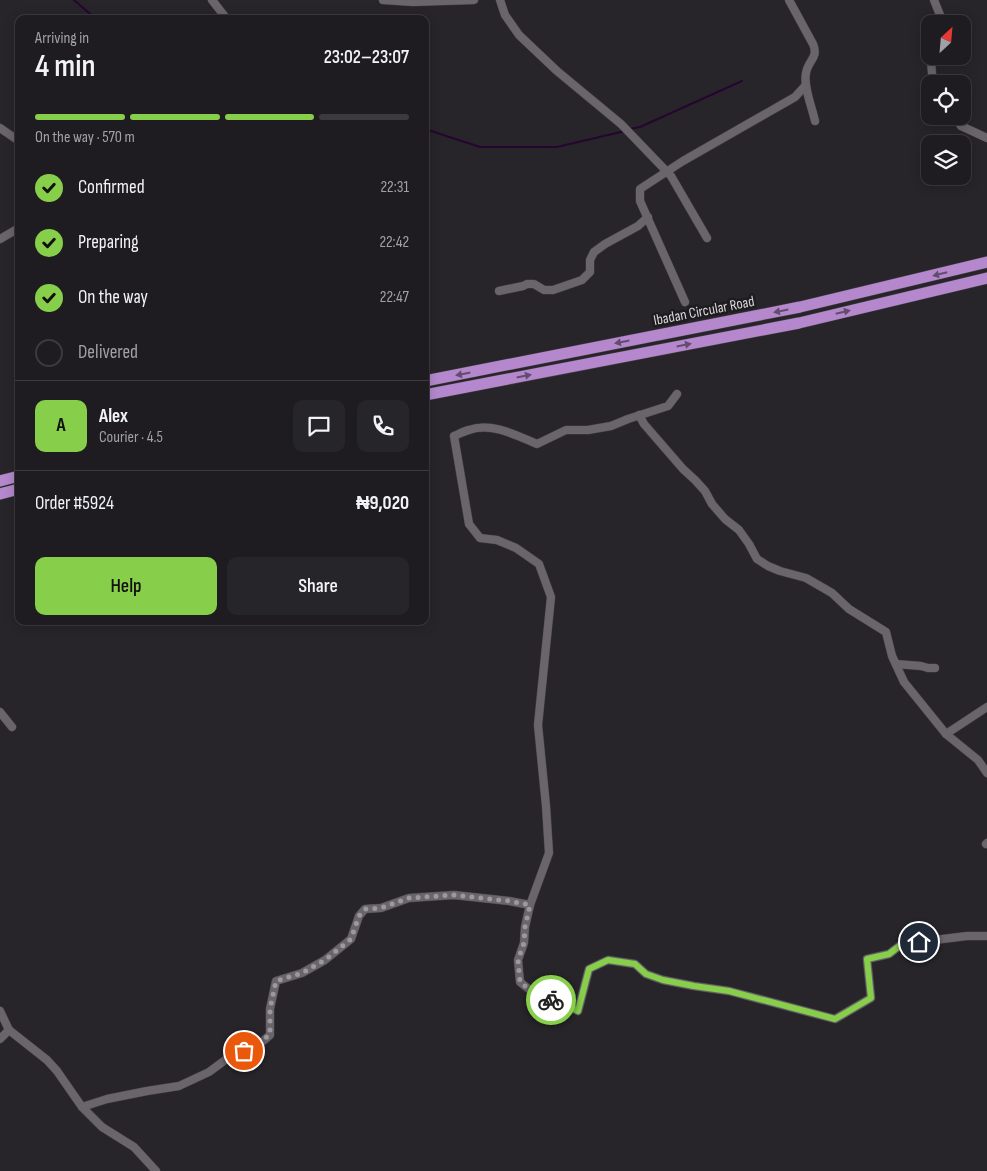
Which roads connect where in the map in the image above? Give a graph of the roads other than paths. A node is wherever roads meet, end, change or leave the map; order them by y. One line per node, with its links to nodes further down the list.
1 (212, 0): 8 (street)
2 (382, 0): 7 (street)
3 (474, 0): 7 (street)
4 (500, 0): 16 (street)
5 (789, 0): 10 (street)
6 (934, 0): 9 (street)
7 (450, 1)
8 (224, 15)
9 (940, 15)
10 (805, 86): 11 (street); 16 (street)
11 (815, 120)
12 (960, 125): 14 (street)
13 (0, 128): 15 (street)
14 (987, 138)
15 (15, 139)
16 (667, 172): 17 (street); 19 (street)
17 (648, 217): 23 (street); 24 (street)
18 (15, 230): 20 (street)
19 (707, 238)
20 (0, 239)
21 (987, 262): 25 (highway, Ibadan Circular Road, one-way to 25)
22 (987, 278): 26 (highway, Ibadan Circular Road, one-way to 22)
23 (500, 291)
24 (685, 302)
25 (429, 380)
26 (429, 394)
27 (677, 394): 28 (street)
28 (639, 415): 33 (street); 40 (street)
29 (15, 477): 30 (highway)
30 (0, 481)
31 (15, 490): 32 (highway)
32 (0, 494)
33 (896, 664): 34 (street); 38 (street)
34 (935, 668)
35 (987, 707): 38 (street)
36 (0, 712): 37 (street)
37 (12, 727)
38 (946, 734): 39 (street)
39 (987, 773)
40 (530, 905): 41 (street); 45 (street)
41 (987, 936)
42 (0, 1011): 43 (street)
43 (9, 1030): 44 (street); 45 (street)
44 (0, 1039)
45 (82, 1107): 46 (street)
46 (156, 1171)

